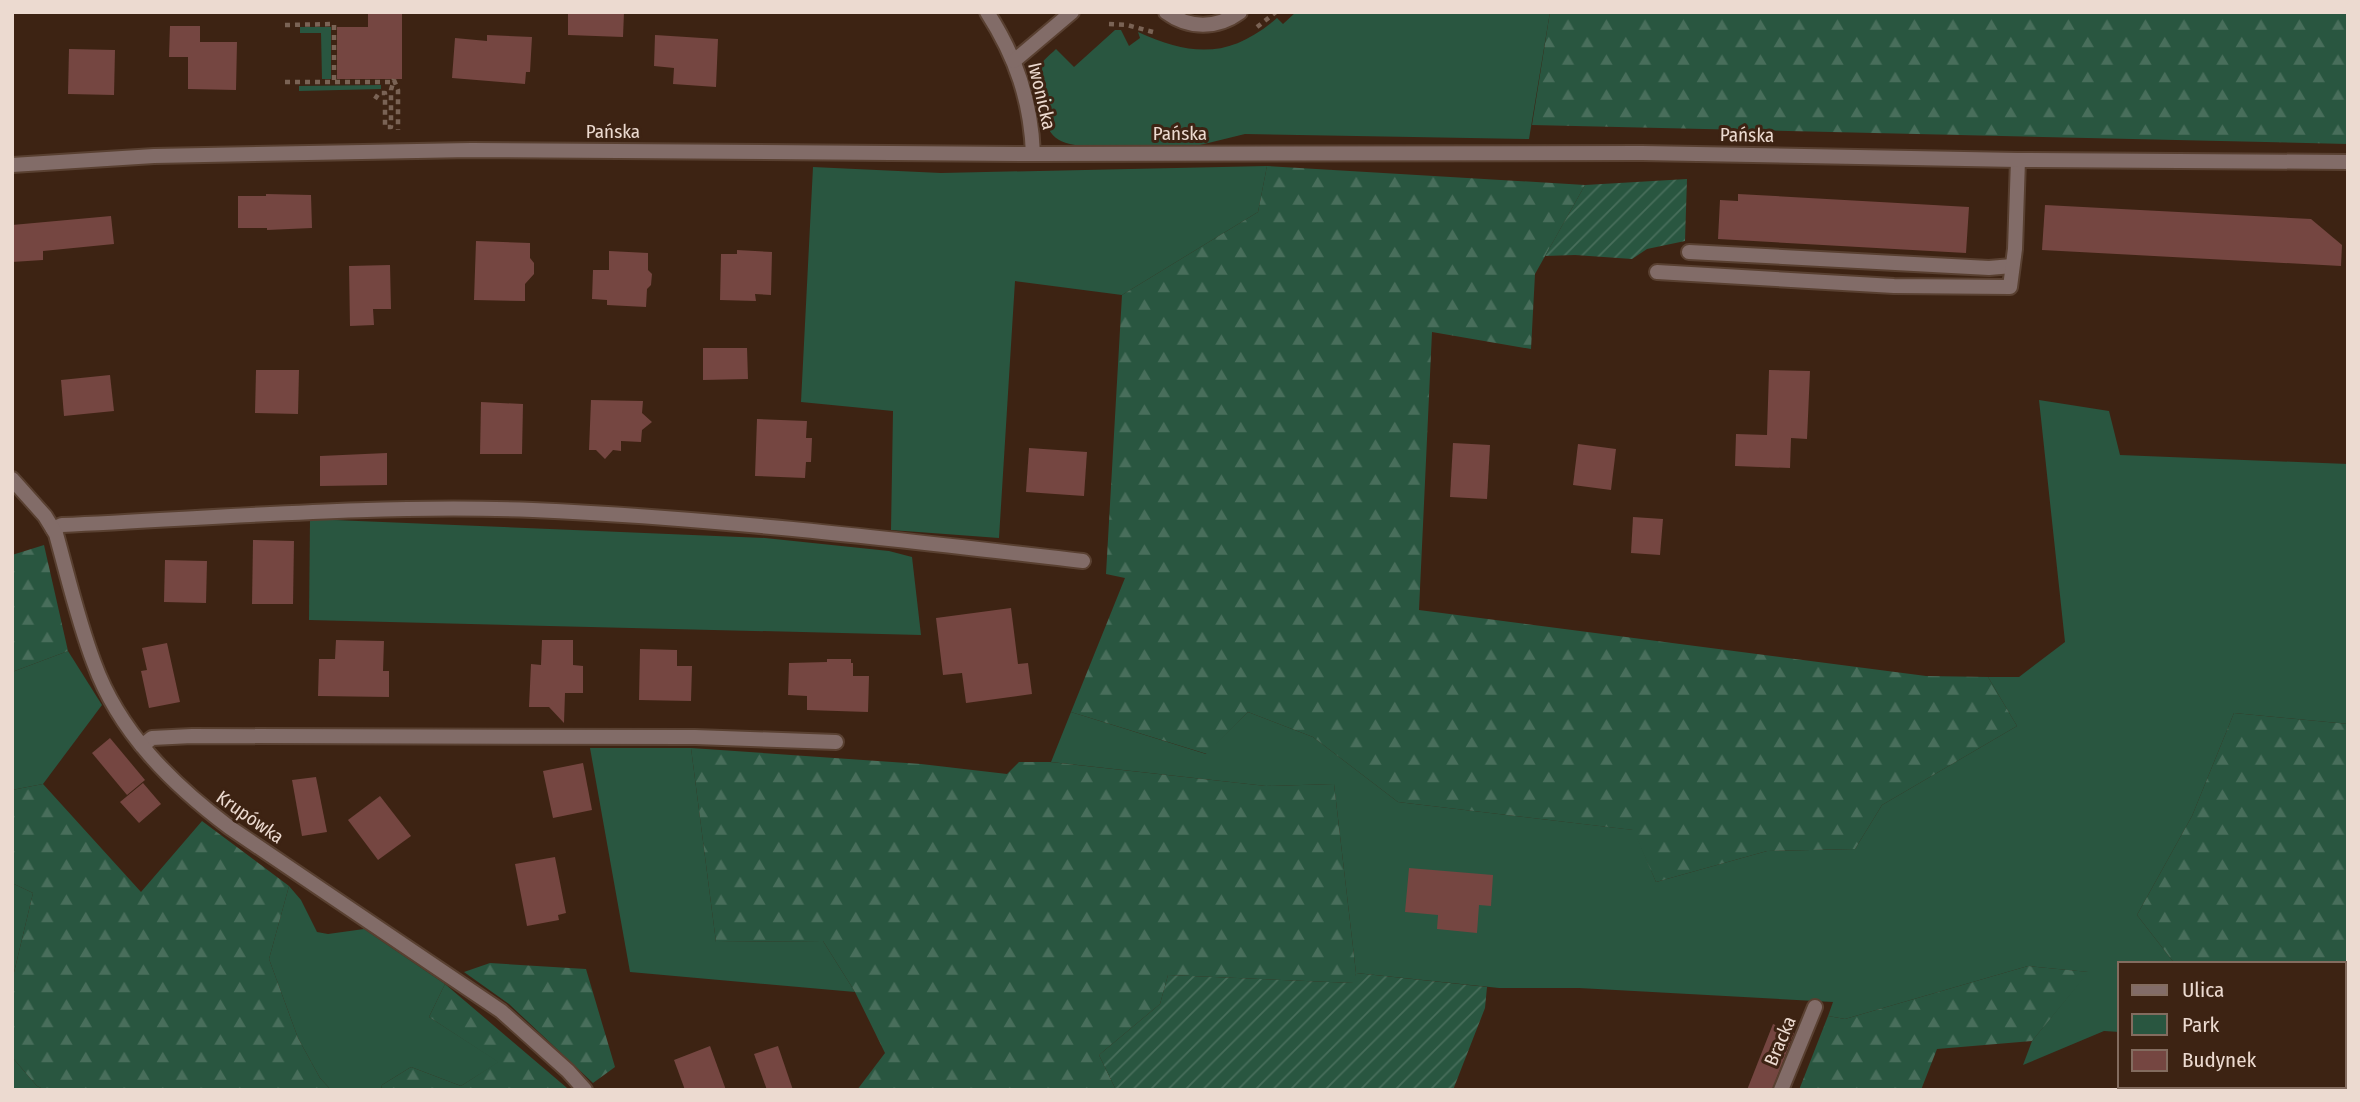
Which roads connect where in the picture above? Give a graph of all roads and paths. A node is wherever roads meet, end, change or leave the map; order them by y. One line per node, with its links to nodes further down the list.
1 (987, 12): 6 (street, Iwonicka)
2 (1072, 12): 6 (street)
3 (1166, 12): 4 (street)
4 (1240, 12)
5 (285, 25): 8 (path)
6 (1014, 61): 12 (street, Iwonicka)
7 (285, 82): 8 (path)
8 (334, 82): 9 (path)
9 (393, 82): 10 (path); 11 (path)
10 (375, 99)
11 (398, 150): 12 (street, Pańska); 15 (street, Pańska)
12 (1033, 153): 13 (street, Pańska)
13 (2018, 160): 14 (street, Pańska); 17 (street)
14 (2348, 162)
15 (12, 165)
16 (1689, 252): 17 (street)
17 (2012, 266): 18 (street)
18 (1657, 272)
19 (12, 479): 20 (street, Krupówka)
20 (52, 529): 21 (street); 23 (street, Krupówka)
21 (1083, 561)
22 (836, 742): 23 (street)
23 (142, 746): 25 (street, Krupówka)
24 (1815, 1007): 26 (street, Bracka)
25 (585, 1090)
26 (1781, 1090)

